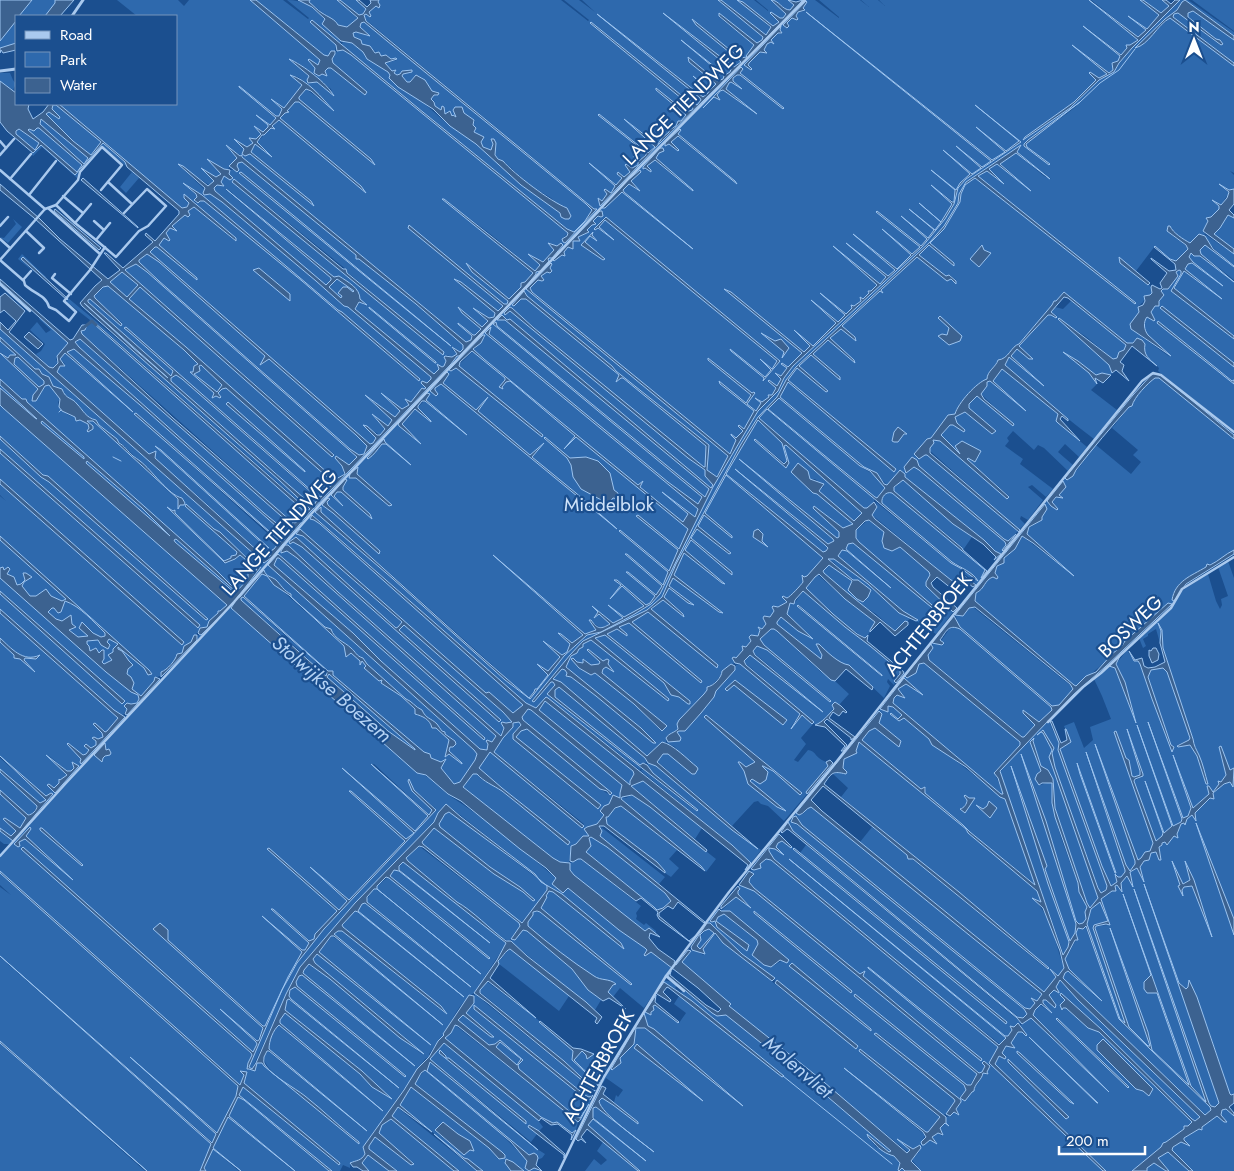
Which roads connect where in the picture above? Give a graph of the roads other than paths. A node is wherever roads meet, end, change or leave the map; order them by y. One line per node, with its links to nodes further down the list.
1 (83, 0): 3 (street)
2 (805, 0): 47 (street, LANGE TIENDWEG)
3 (73, 15)
4 (15, 69): 5 (street)
5 (0, 71)
6 (14, 140): 8 (street)
7 (0, 141): 8 (street)
8 (6, 148): 10 (street)
9 (30, 154): 13 (street)
10 (0, 155)
11 (56, 160): 16 (street)
12 (0, 170): 13 (street)
13 (10, 179): 16 (street)
14 (108, 182): 15 (street); 17 (street); 18 (street)
15 (100, 190)
16 (29, 195): 21 (street)
17 (63, 196): 20 (street); 22 (street)
18 (132, 203): 23 (street); 33 (street)
19 (91, 204): 22 (street)
20 (56, 205): 21 (street); 26 (street)
21 (46, 209): 30 (street); 36 (street)
22 (83, 213): 26 (street)
23 (124, 213)
24 (8, 217): 28 (street)
25 (94, 221): 29 (street)
26 (75, 223): 32 (street)
27 (110, 223): 29 (street)
28 (0, 226)
29 (104, 230): 32 (street)
30 (25, 231): 34 (street); 35 (street)
31 (0, 239): 34 (street)
32 (96, 240): 33 (street)
33 (105, 247): 36 (street)
34 (10, 248): 37 (street)
35 (39, 252)
36 (100, 254): 42 (street)
37 (0, 260): 40 (street)
38 (31, 270): 40 (street)
39 (56, 274): 42 (street)
40 (23, 280): 42 (street)
41 (0, 284): 43 (street)
42 (69, 295)
43 (30, 311)
44 (1234, 432): 48 (street, ACHTERBROEK)
45 (1234, 557): 46 (street, BOSWEG)
46 (1048, 722)
47 (0, 856)
48 (666, 976): 49 (street); 50 (street, ACHTERBROEK)
49 (684, 991)
50 (559, 1171)

